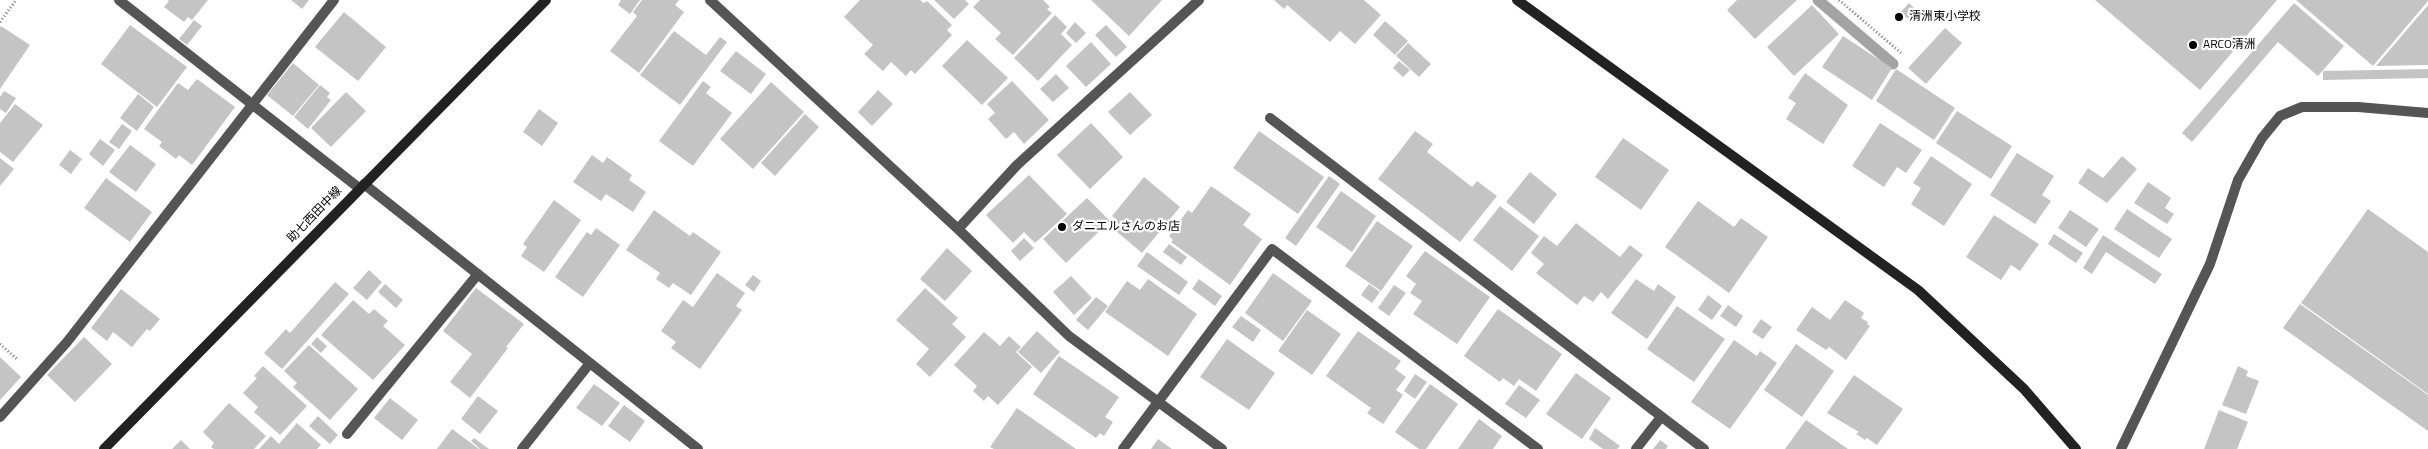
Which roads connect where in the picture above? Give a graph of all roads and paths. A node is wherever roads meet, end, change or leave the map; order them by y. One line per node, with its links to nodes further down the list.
1 (16, 0): 9 (path)
2 (119, 0): 11 (street)
3 (334, 0): 11 (street)
4 (546, 0): 14 (street, 助七西田中線)
5 (710, 0): 15 (street)
6 (1518, 0): 30 (street)
7 (1838, 0): 10 (path)
8 (1196, 1): 15 (street)
9 (0, 22)
10 (1901, 53)
11 (252, 102): 14 (street); 19 (street)
12 (2428, 113): 31 (street)
13 (1270, 118): 20 (street)
14 (362, 186): 16 (street); 22 (street, 助七西田中線)
15 (958, 229): 18 (street)
16 (478, 274): 17 (street); 21 (street)
17 (590, 363): 23 (street); 24 (street)
18 (1159, 402): 25 (street); 26 (street); 27 (street)
19 (0, 417)
20 (1661, 417): 28 (street); 29 (street)
21 (347, 434)
22 (104, 449)
23 (522, 449)
24 (698, 449)
25 (1123, 449)
26 (1222, 449)
27 (1538, 449)
28 (1636, 449)
29 (1704, 449)
30 (2076, 449)
31 (2121, 449)

